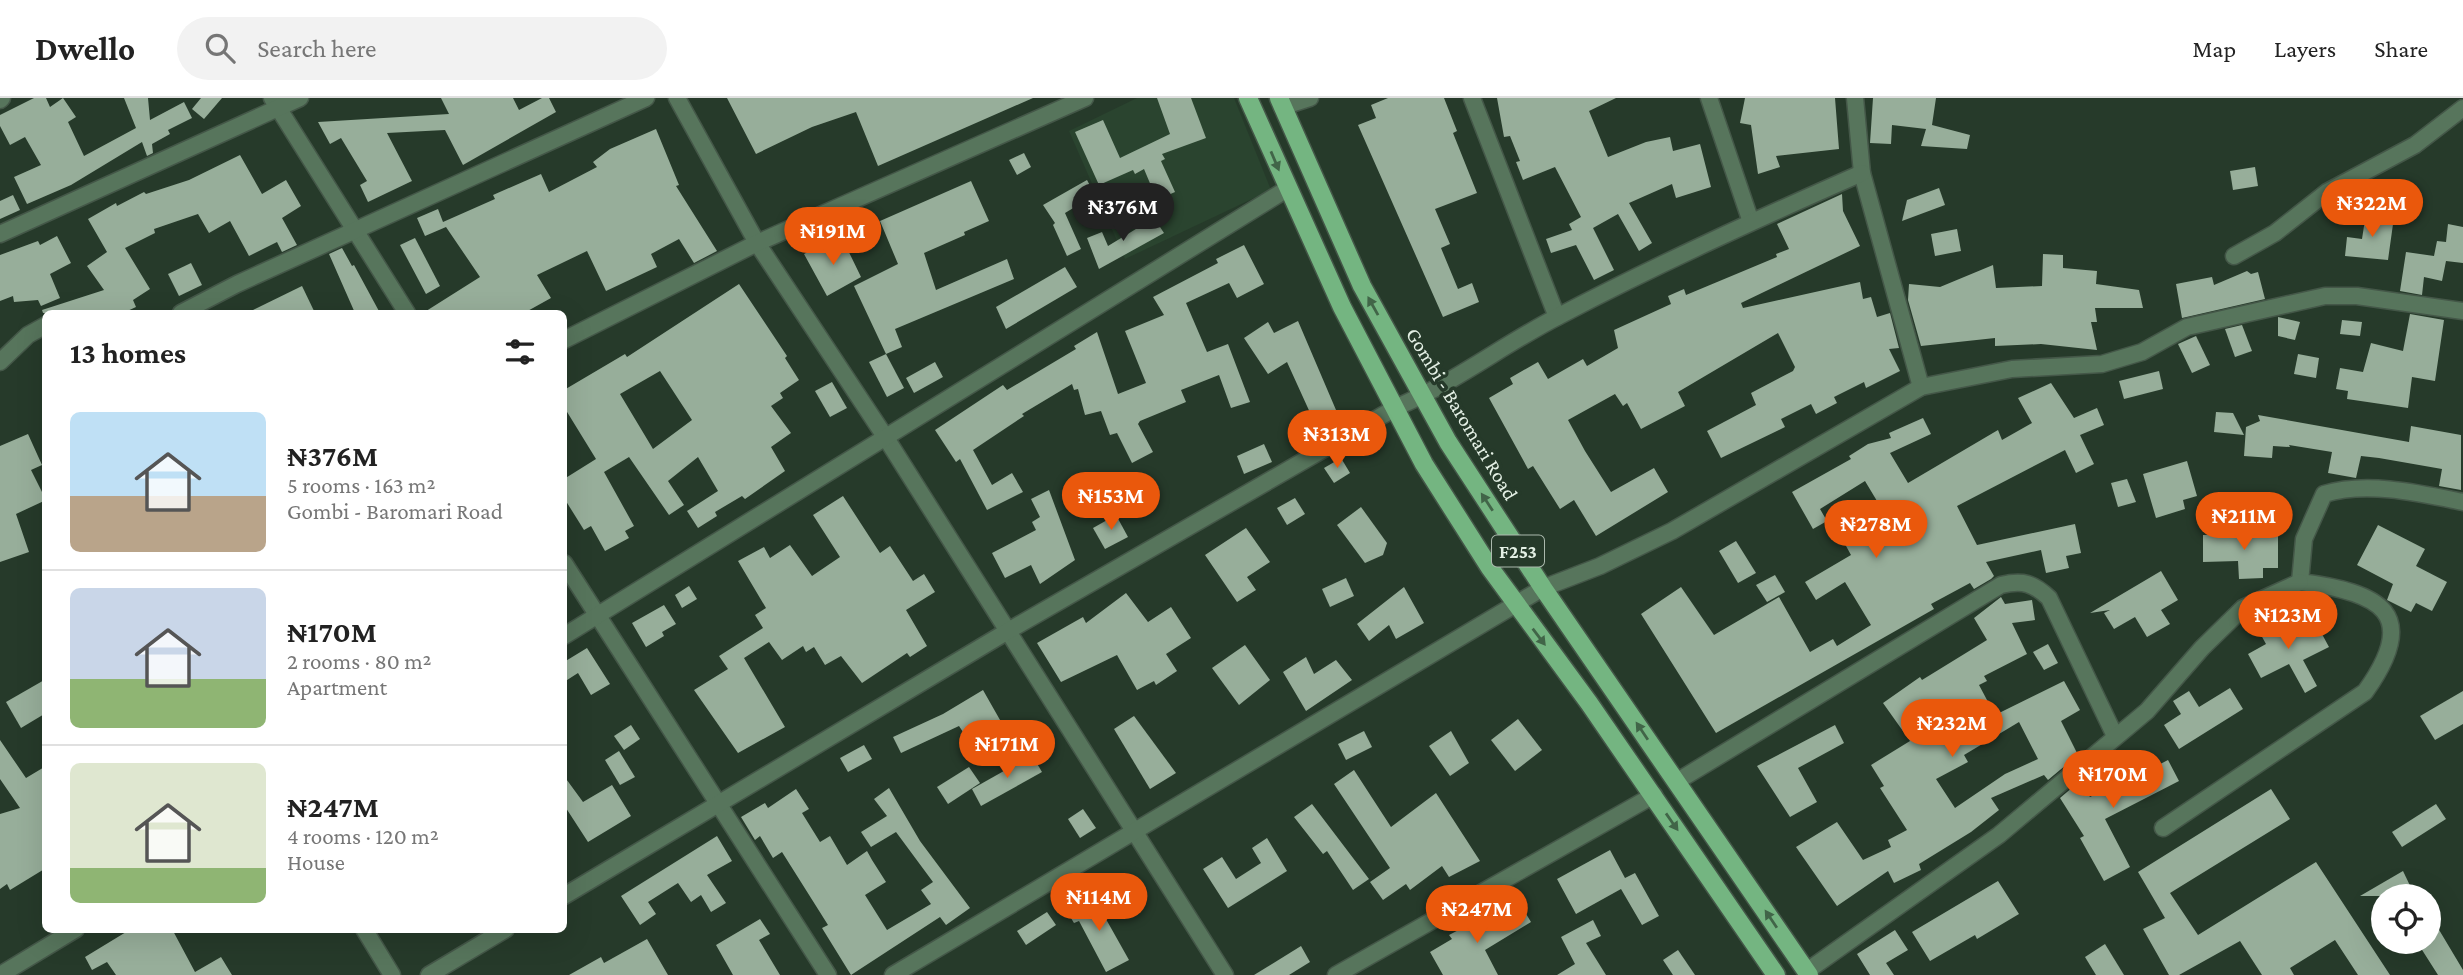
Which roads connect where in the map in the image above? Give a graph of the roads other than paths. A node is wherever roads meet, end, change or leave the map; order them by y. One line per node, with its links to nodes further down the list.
1 (300, 98): 10 (street)
2 (646, 98): 16 (street)
3 (677, 98): 18 (street)
4 (1085, 98): 18 (street)
5 (1248, 98): 14 (main road, F253, one-way to 14)
6 (1310, 98): 11 (street)
7 (1472, 98): 23 (street)
8 (1709, 98): 15 (street)
9 (1855, 98): 13 (street)
10 (275, 103): 16 (street); 17 (street)
11 (1281, 103): 28 (main road, Gombi - Baromari Road / F253, one-way to 11)
12 (2463, 108): 19 (street)
13 (1862, 173): 15 (street); 27 (street)
14 (1287, 189): 29 (main road, F253); 30 (street)
15 (1751, 222): 23 (street)
16 (357, 230): 20 (street); 21 (street)
17 (0, 234)
18 (757, 243): 25 (street); 30 (street)
19 (2234, 256)
20 (187, 310)
21 (405, 310)
22 (2463, 311): 27 (street)
23 (1557, 317): 28 (street)
24 (42, 327): 26 (street)
25 (567, 338)
26 (0, 362)
27 (1921, 387): 34 (street)
28 (1423, 396): 29 (street); 34 (main road, Gombi - Baromari Road / F253, one-way to 28)
29 (1396, 407): 35 (main road, F253); 37 (street)
30 (886, 438): 36 (street); 37 (street)
31 (2463, 502): 33 (street)
32 (567, 568): 36 (street)
33 (2300, 582): 39 (street); 43 (street)
34 (1543, 588): 35 (street); 40 (main road, Gombi - Baromari Road / F253, one-way to 34)
35 (1516, 606): 41 (main road, F253, one-way to 41); 44 (street)
36 (598, 617): 38 (street); 42 (street)
37 (1007, 631): 42 (street); 44 (street)
38 (567, 634)
39 (2115, 736): 40 (street); 49 (street)
40 (1676, 782): 49 (main road, Gombi - Baromari Road / F253, one-way to 40)
41 (1654, 795): 56 (street); 57 (main road, F253, one-way to 57)
42 (718, 805): 45 (street); 53 (street)
43 (2163, 828)
44 (1136, 833): 54 (street); 55 (street)
45 (567, 894)
46 (69, 933): 50 (street)
47 (366, 933): 51 (street)
48 (499, 933): 52 (street)
49 (1808, 973)
50 (0, 975)
51 (392, 975)
52 (429, 975)
53 (828, 975)
54 (893, 975)
55 (1225, 975)
56 (1336, 975)
57 (1776, 975)

